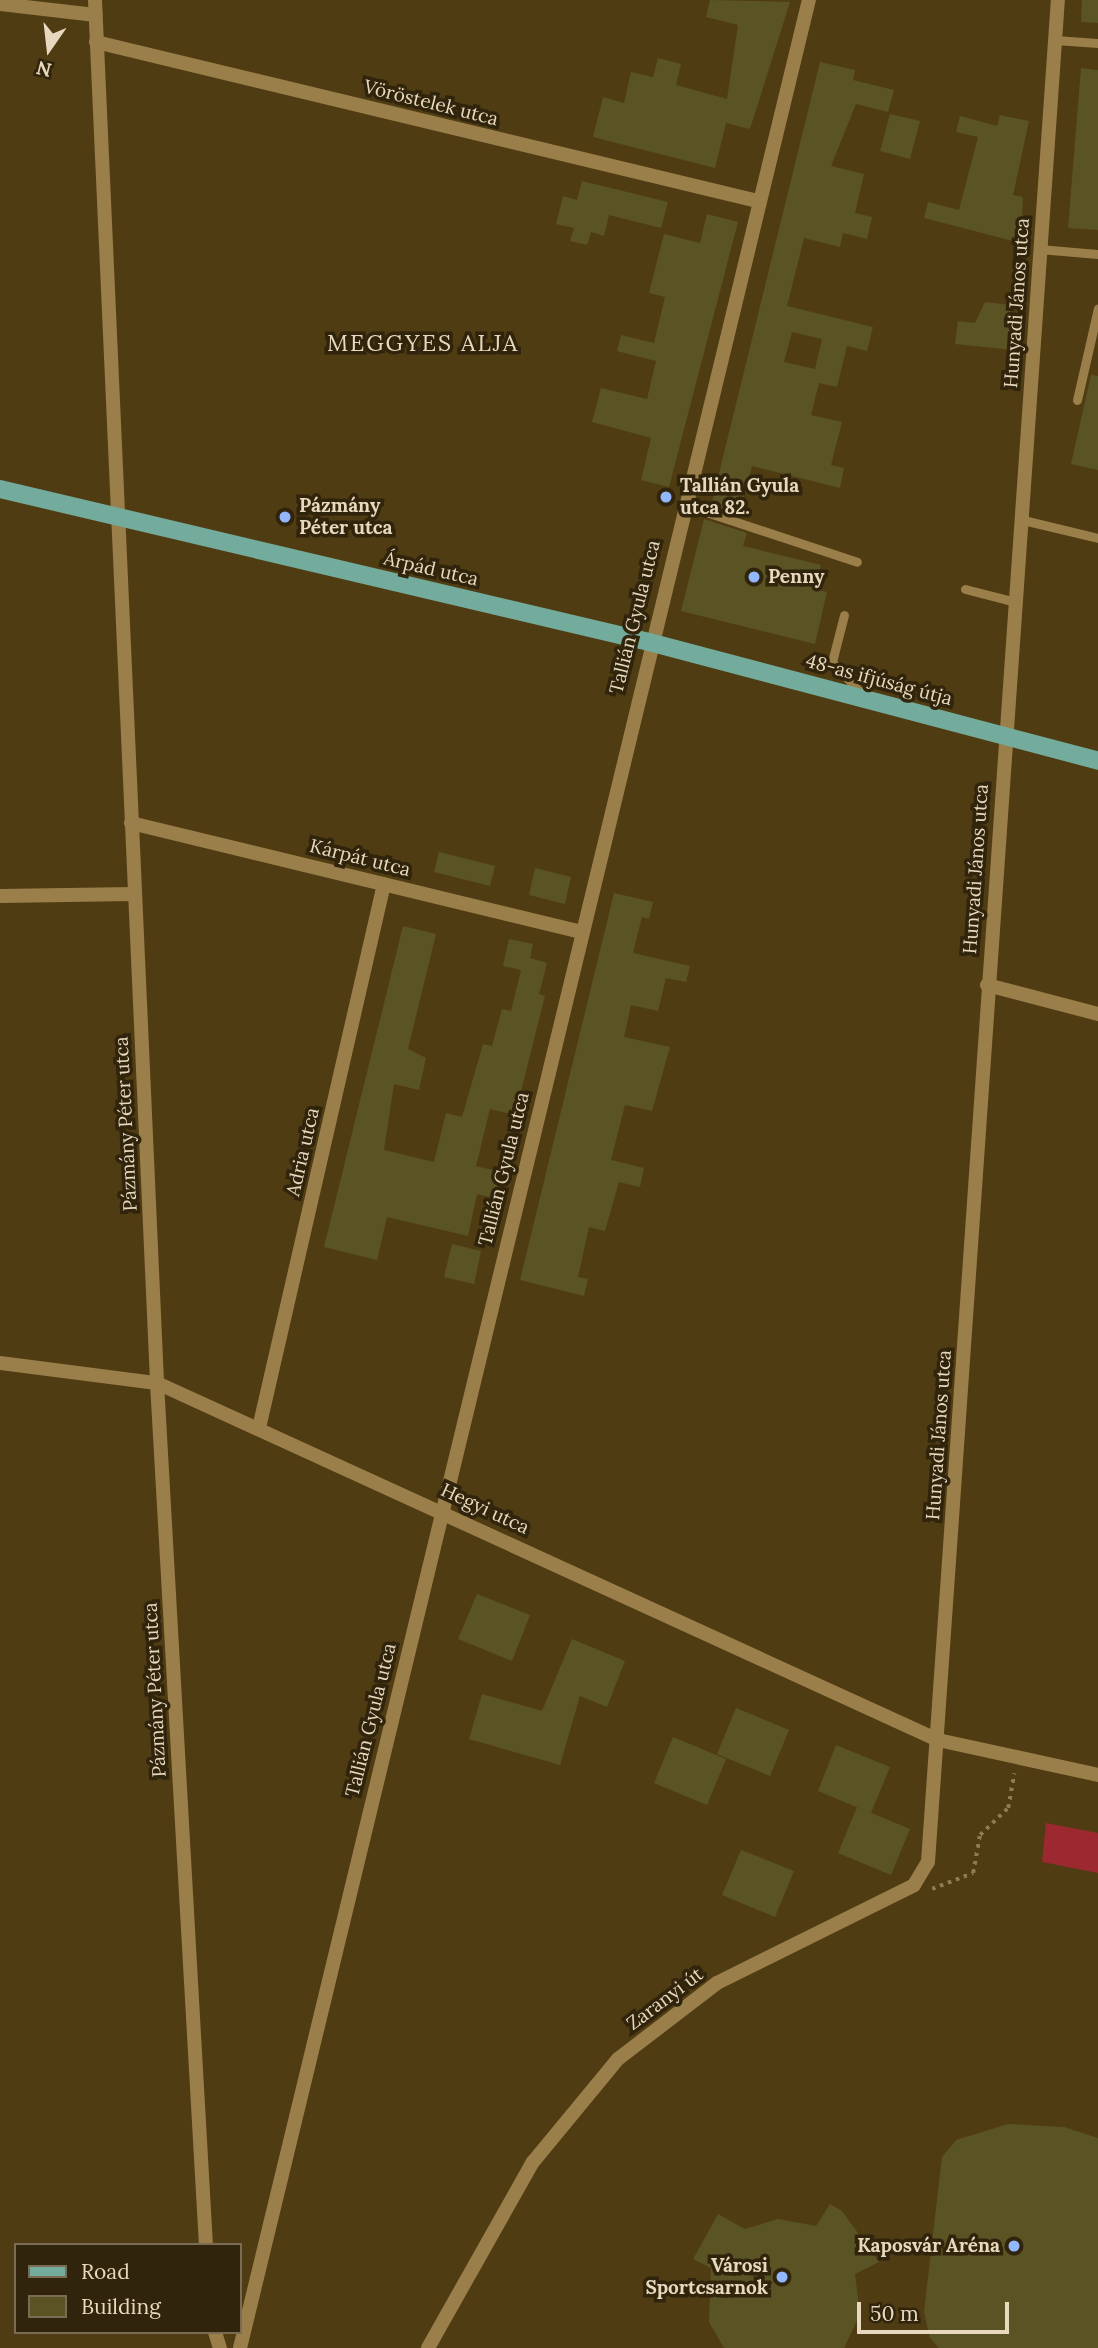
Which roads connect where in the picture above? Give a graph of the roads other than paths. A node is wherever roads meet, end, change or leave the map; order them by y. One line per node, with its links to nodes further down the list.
1 (94, 0): 5 (street, Pázmány Péter utca)
2 (809, 0): 9 (street, Tallián Gyula utca)
3 (1058, 0): 6 (street, Hunyadi János utca)
4 (0, 4): 5 (street)
5 (95, 15): 7 (street, Pázmány Péter utca)
6 (1055, 40): 8 (lane); 10 (street, Hunyadi János utca)
7 (96, 42): 9 (street, Vöröstelek utca); 16 (street, Pázmány Péter utca)
8 (1098, 43)
9 (758, 201): 15 (street, Tallián Gyula utca)
10 (1039, 249): 11 (lane); 17 (street, Hunyadi János utca)
11 (1098, 254)
12 (1098, 308): 13 (lane)
13 (1077, 400)
14 (0, 489): 16 (main road, Árpád utca)
15 (683, 504): 19 (lane); 23 (street, Tallián Gyula utca)
16 (117, 516): 23 (main road, Árpád utca); 27 (street, Pázmány Péter utca)
17 (1023, 520): 18 (lane); 21 (street, Hunyadi János utca)
18 (1098, 538)
19 (857, 562)
20 (965, 589): 21 (lane)
21 (1016, 602): 25 (street, Hunyadi János utca)
22 (844, 615): 24 (lane)
23 (649, 642): 24 (main road, 48-as ifjúság útja); 31 (street, Tallián Gyula utca)
24 (871, 700): 25 (main road, 48-as ifjúság útja)
25 (1005, 736): 26 (main road, 48-as ifjúság útja); 32 (street, Hunyadi János utca)
26 (1098, 761)
27 (131, 823): 28 (street, Kárpát utca); 29 (street, Pázmány Péter utca)
28 (384, 884): 31 (street, Kárpát utca); 36 (street, Adria utca)
29 (134, 894): 30 (street); 35 (street, Pázmány Péter utca)
30 (0, 896)
31 (581, 932): 37 (street, Tallián Gyula utca)
32 (987, 985): 33 (street); 38 (street, Hunyadi János utca)
33 (1098, 1014)
34 (0, 1363): 35 (street, Hegyi utca)
35 (157, 1383): 36 (street, Hegyi utca); 40 (street, Pázmány Péter utca)
36 (259, 1428): 37 (street, Hegyi utca)
37 (442, 1509): 38 (street, Hegyi utca); 41 (street, Tallián Gyula utca)
38 (938, 1741): 39 (street, Hegyi utca); 42 (street, Zaranyi út)
39 (1098, 1775)
40 (206, 2243)
41 (240, 2348)
42 (428, 2348)

